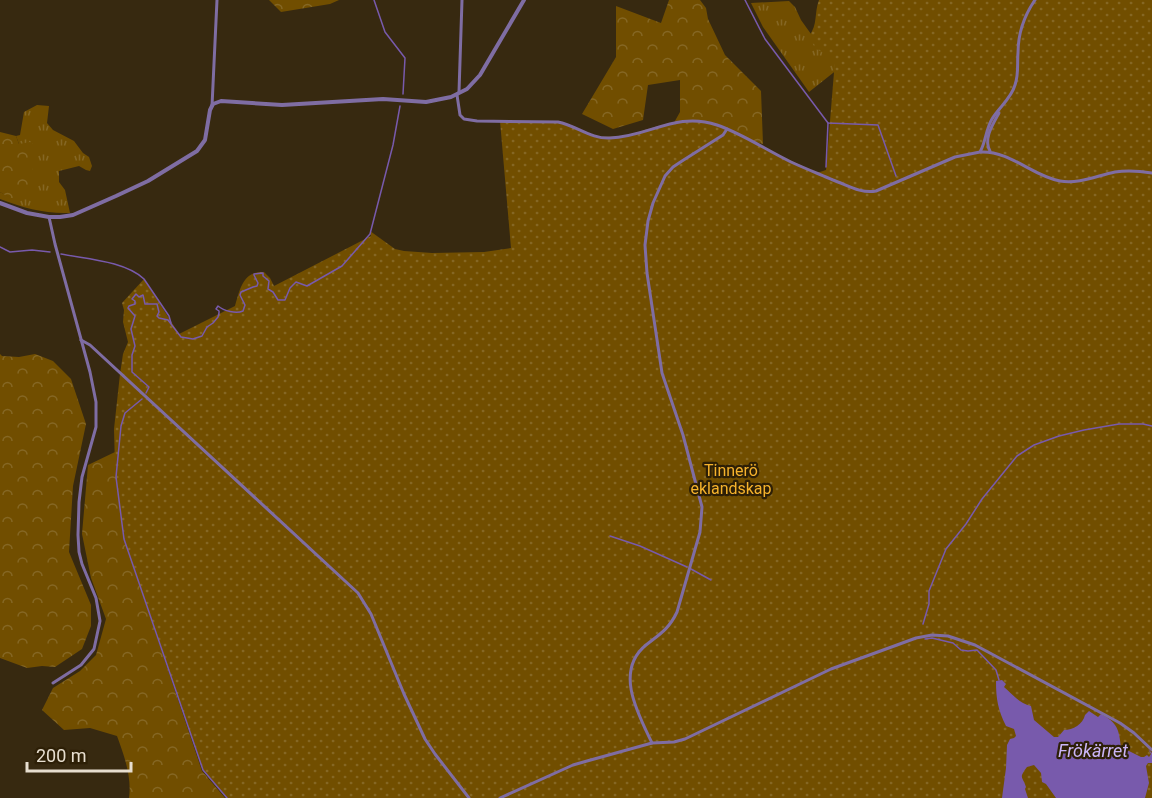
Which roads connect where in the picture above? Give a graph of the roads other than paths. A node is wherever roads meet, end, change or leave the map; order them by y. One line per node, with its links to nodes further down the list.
1 (217, 0): 6 (street)
2 (462, 0): 5 (street)
3 (524, 0): 5 (street)
4 (1035, 0): 7 (street)
5 (458, 94): 6 (street); 8 (street)
6 (212, 107): 13 (street)
7 (1000, 109): 9 (street); 10 (street)
8 (727, 129): 9 (street); 16 (street)
9 (980, 152): 10 (street)
10 (991, 152): 11 (street)
11 (1152, 173)
12 (0, 203): 13 (street)
13 (49, 217): 14 (street)
14 (81, 340): 15 (street); 18 (street)
15 (52, 682)
16 (652, 743): 17 (street); 19 (street)
17 (1152, 750)
18 (469, 798)
19 (500, 798)

